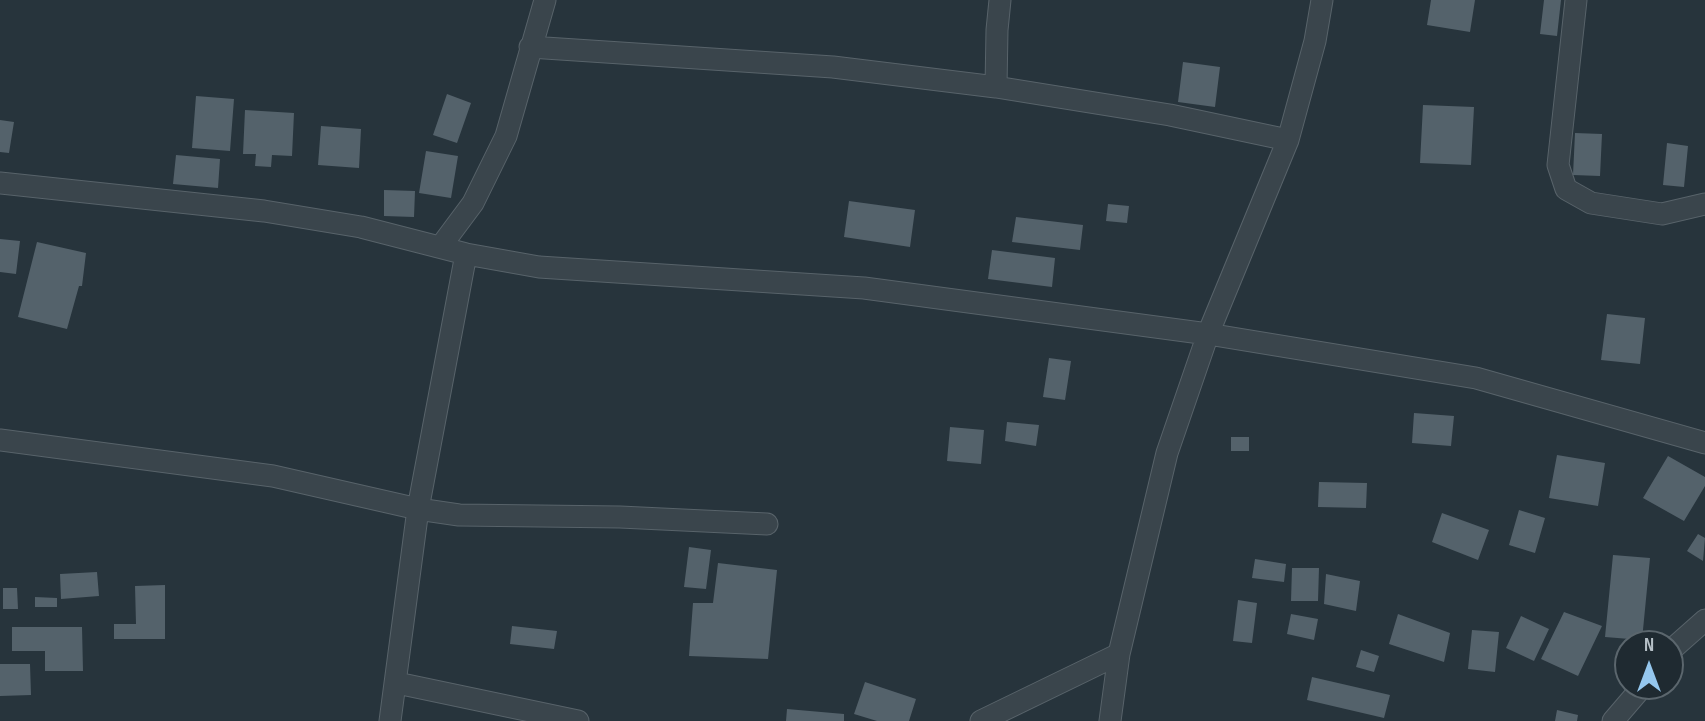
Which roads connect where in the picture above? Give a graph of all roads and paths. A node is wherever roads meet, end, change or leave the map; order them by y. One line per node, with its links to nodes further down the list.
1 (545, 0): 5 (street)
2 (1000, 0): 6 (street)
3 (1322, 0): 7 (street)
4 (1576, 0): 9 (street)
5 (530, 47): 6 (street); 10 (street)
6 (996, 87): 7 (street)
7 (1288, 140): 12 (street)
8 (0, 183): 10 (street)
9 (1705, 204)
10 (441, 246): 11 (street)
11 (466, 254): 12 (street); 15 (street)
12 (1208, 334): 14 (street); 19 (street)
13 (0, 440): 15 (street)
14 (1705, 443)
15 (418, 509): 16 (street); 20 (street)
16 (767, 524)
17 (1705, 620): 18 (street)
18 (1684, 639)
19 (1119, 654): 24 (street); 25 (street)
20 (397, 683): 22 (street); 23 (street)
21 (1631, 700): 26 (street)
22 (390, 721)
23 (579, 721)
24 (981, 721)
25 (1110, 721)
26 (1613, 721)

